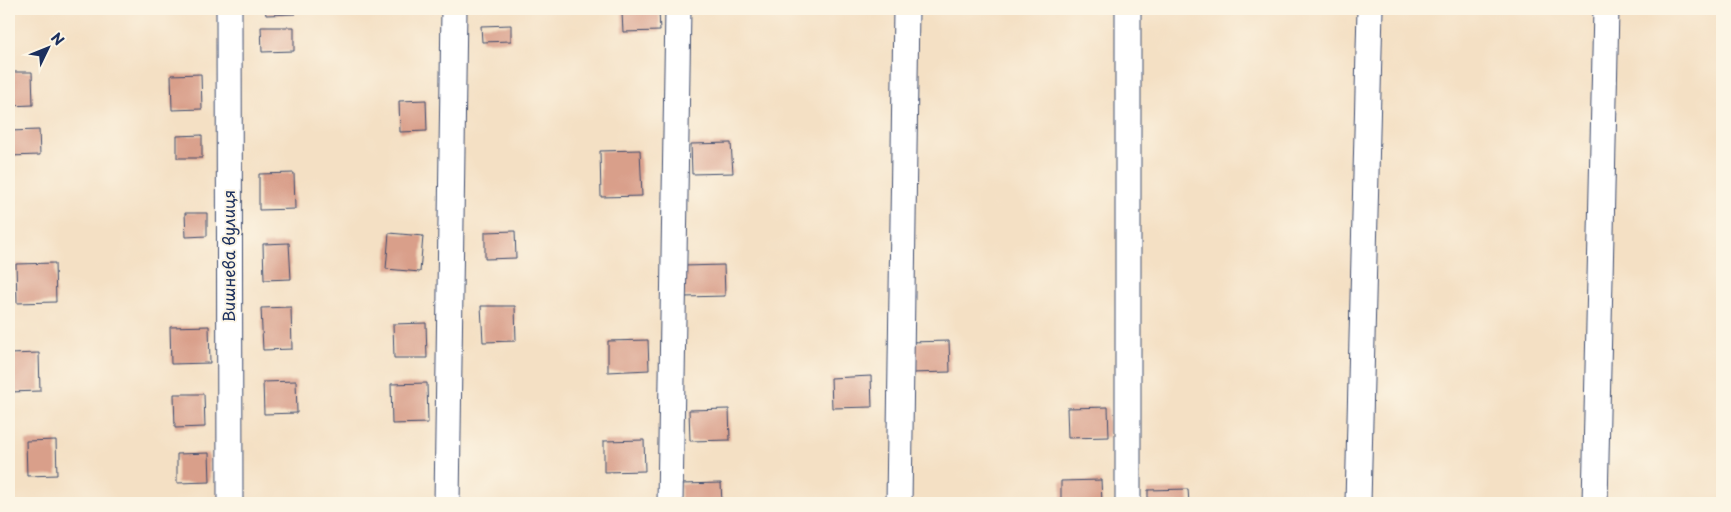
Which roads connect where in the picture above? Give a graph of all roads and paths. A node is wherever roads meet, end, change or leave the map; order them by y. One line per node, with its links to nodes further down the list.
1 (229, 9): 8 (street, Вишнева вулиця)
2 (454, 9): 9 (street)
3 (678, 9): 10 (street)
4 (906, 9): 11 (street)
5 (1128, 9): 12 (street)
6 (1370, 9): 13 (street)
7 (1606, 9): 14 (street)
8 (230, 503)
9 (447, 503)
10 (670, 503)
11 (899, 503)
12 (1128, 503)
13 (1358, 503)
14 (1595, 503)

